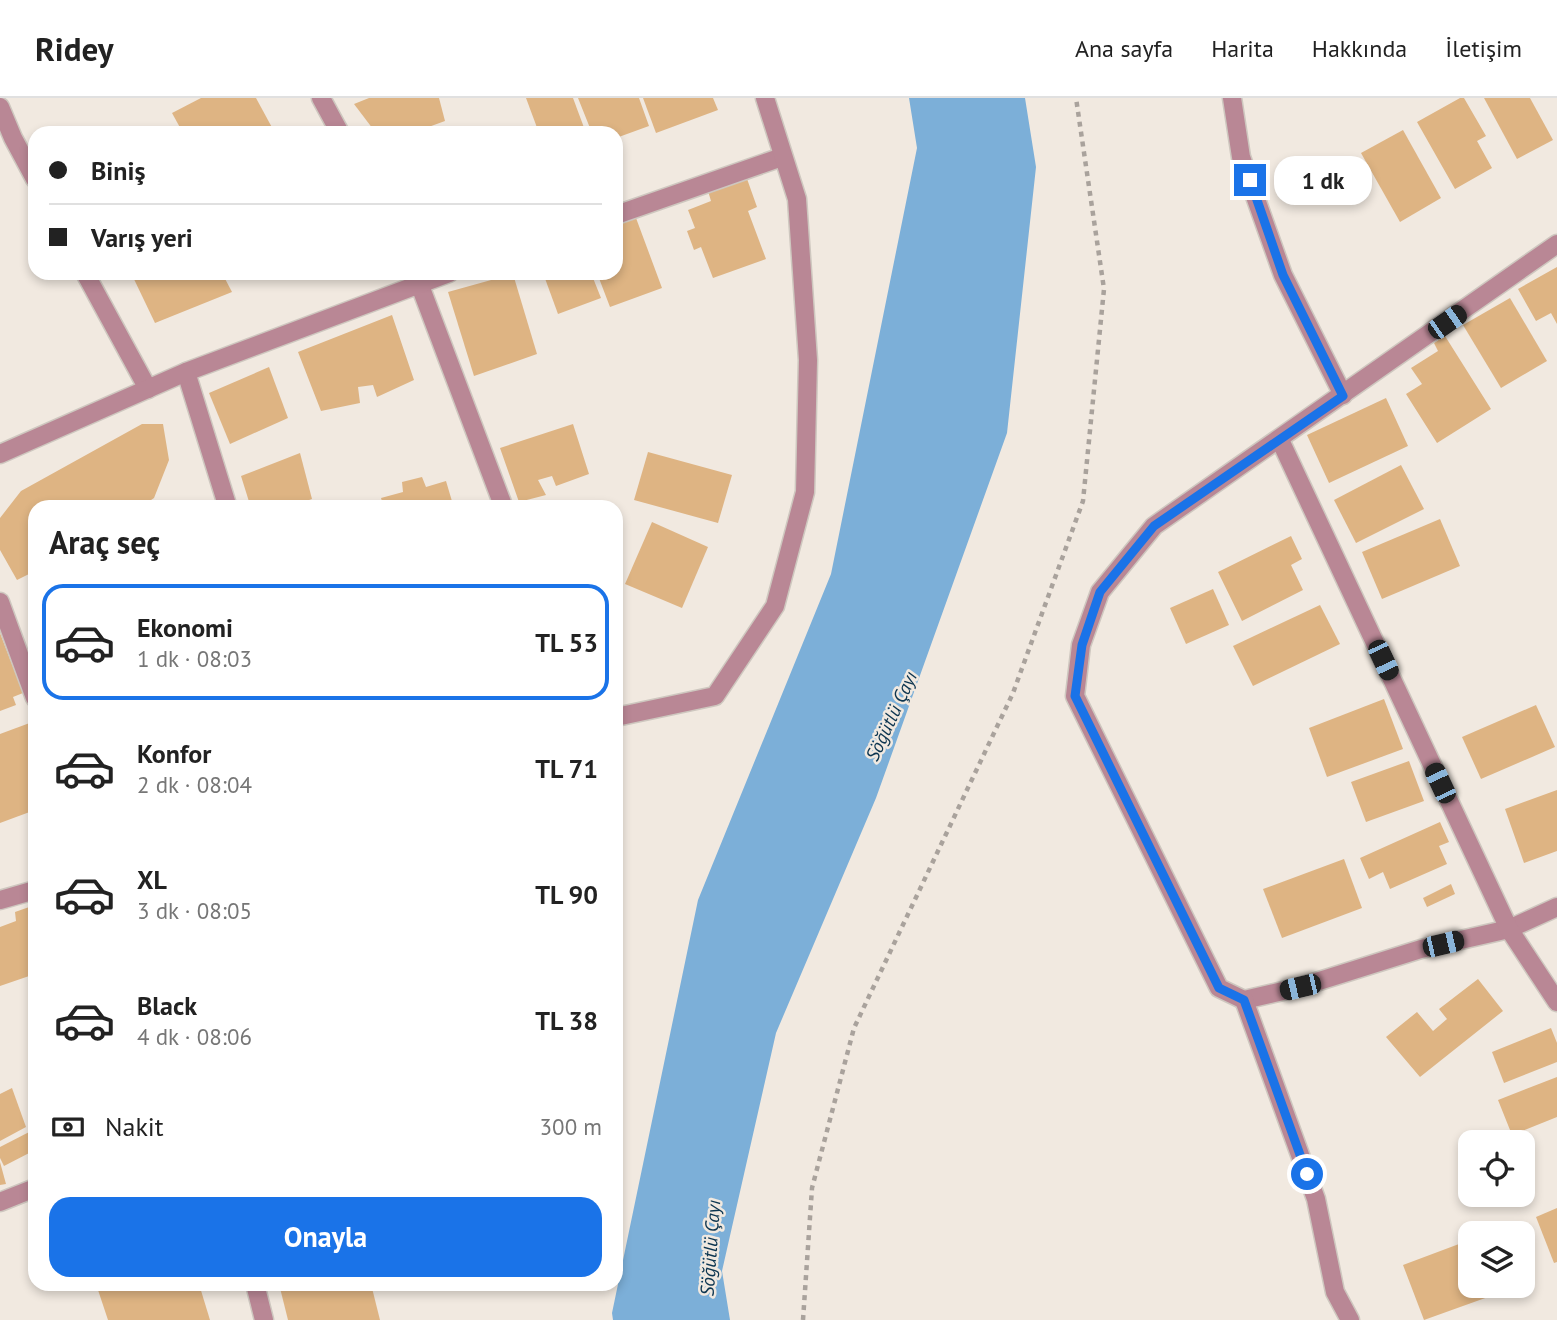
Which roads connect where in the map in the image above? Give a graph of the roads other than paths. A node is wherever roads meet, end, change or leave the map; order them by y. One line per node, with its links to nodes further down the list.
1 (321, 98): 5 (street)
2 (765, 98): 6 (street)
3 (1232, 98): 15 (street)
4 (0, 107): 7 (street)
5 (336, 126)
6 (782, 156): 8 (street); 22 (street)
7 (28, 166)
8 (623, 213)
9 (1557, 244): 15 (street)
10 (90, 280): 14 (street)
11 (412, 280): 13 (street)
12 (418, 280): 19 (street)
13 (186, 372): 14 (street); 18 (street)
14 (148, 388): 17 (street)
15 (1343, 396): 16 (street)
16 (1280, 440): 26 (street); 27 (street)
17 (0, 454)
18 (226, 500)
19 (501, 500)
20 (0, 602): 21 (street)
21 (28, 679)
22 (623, 716)
23 (28, 892): 24 (street)
24 (0, 900)
25 (1557, 907): 26 (street)
26 (1509, 929): 27 (street); 28 (street)
27 (1244, 1000): 33 (street)
28 (1557, 1002)
29 (28, 1191): 30 (street)
30 (0, 1202)
31 (257, 1291): 32 (street)
32 (264, 1320)
33 (1350, 1320)

